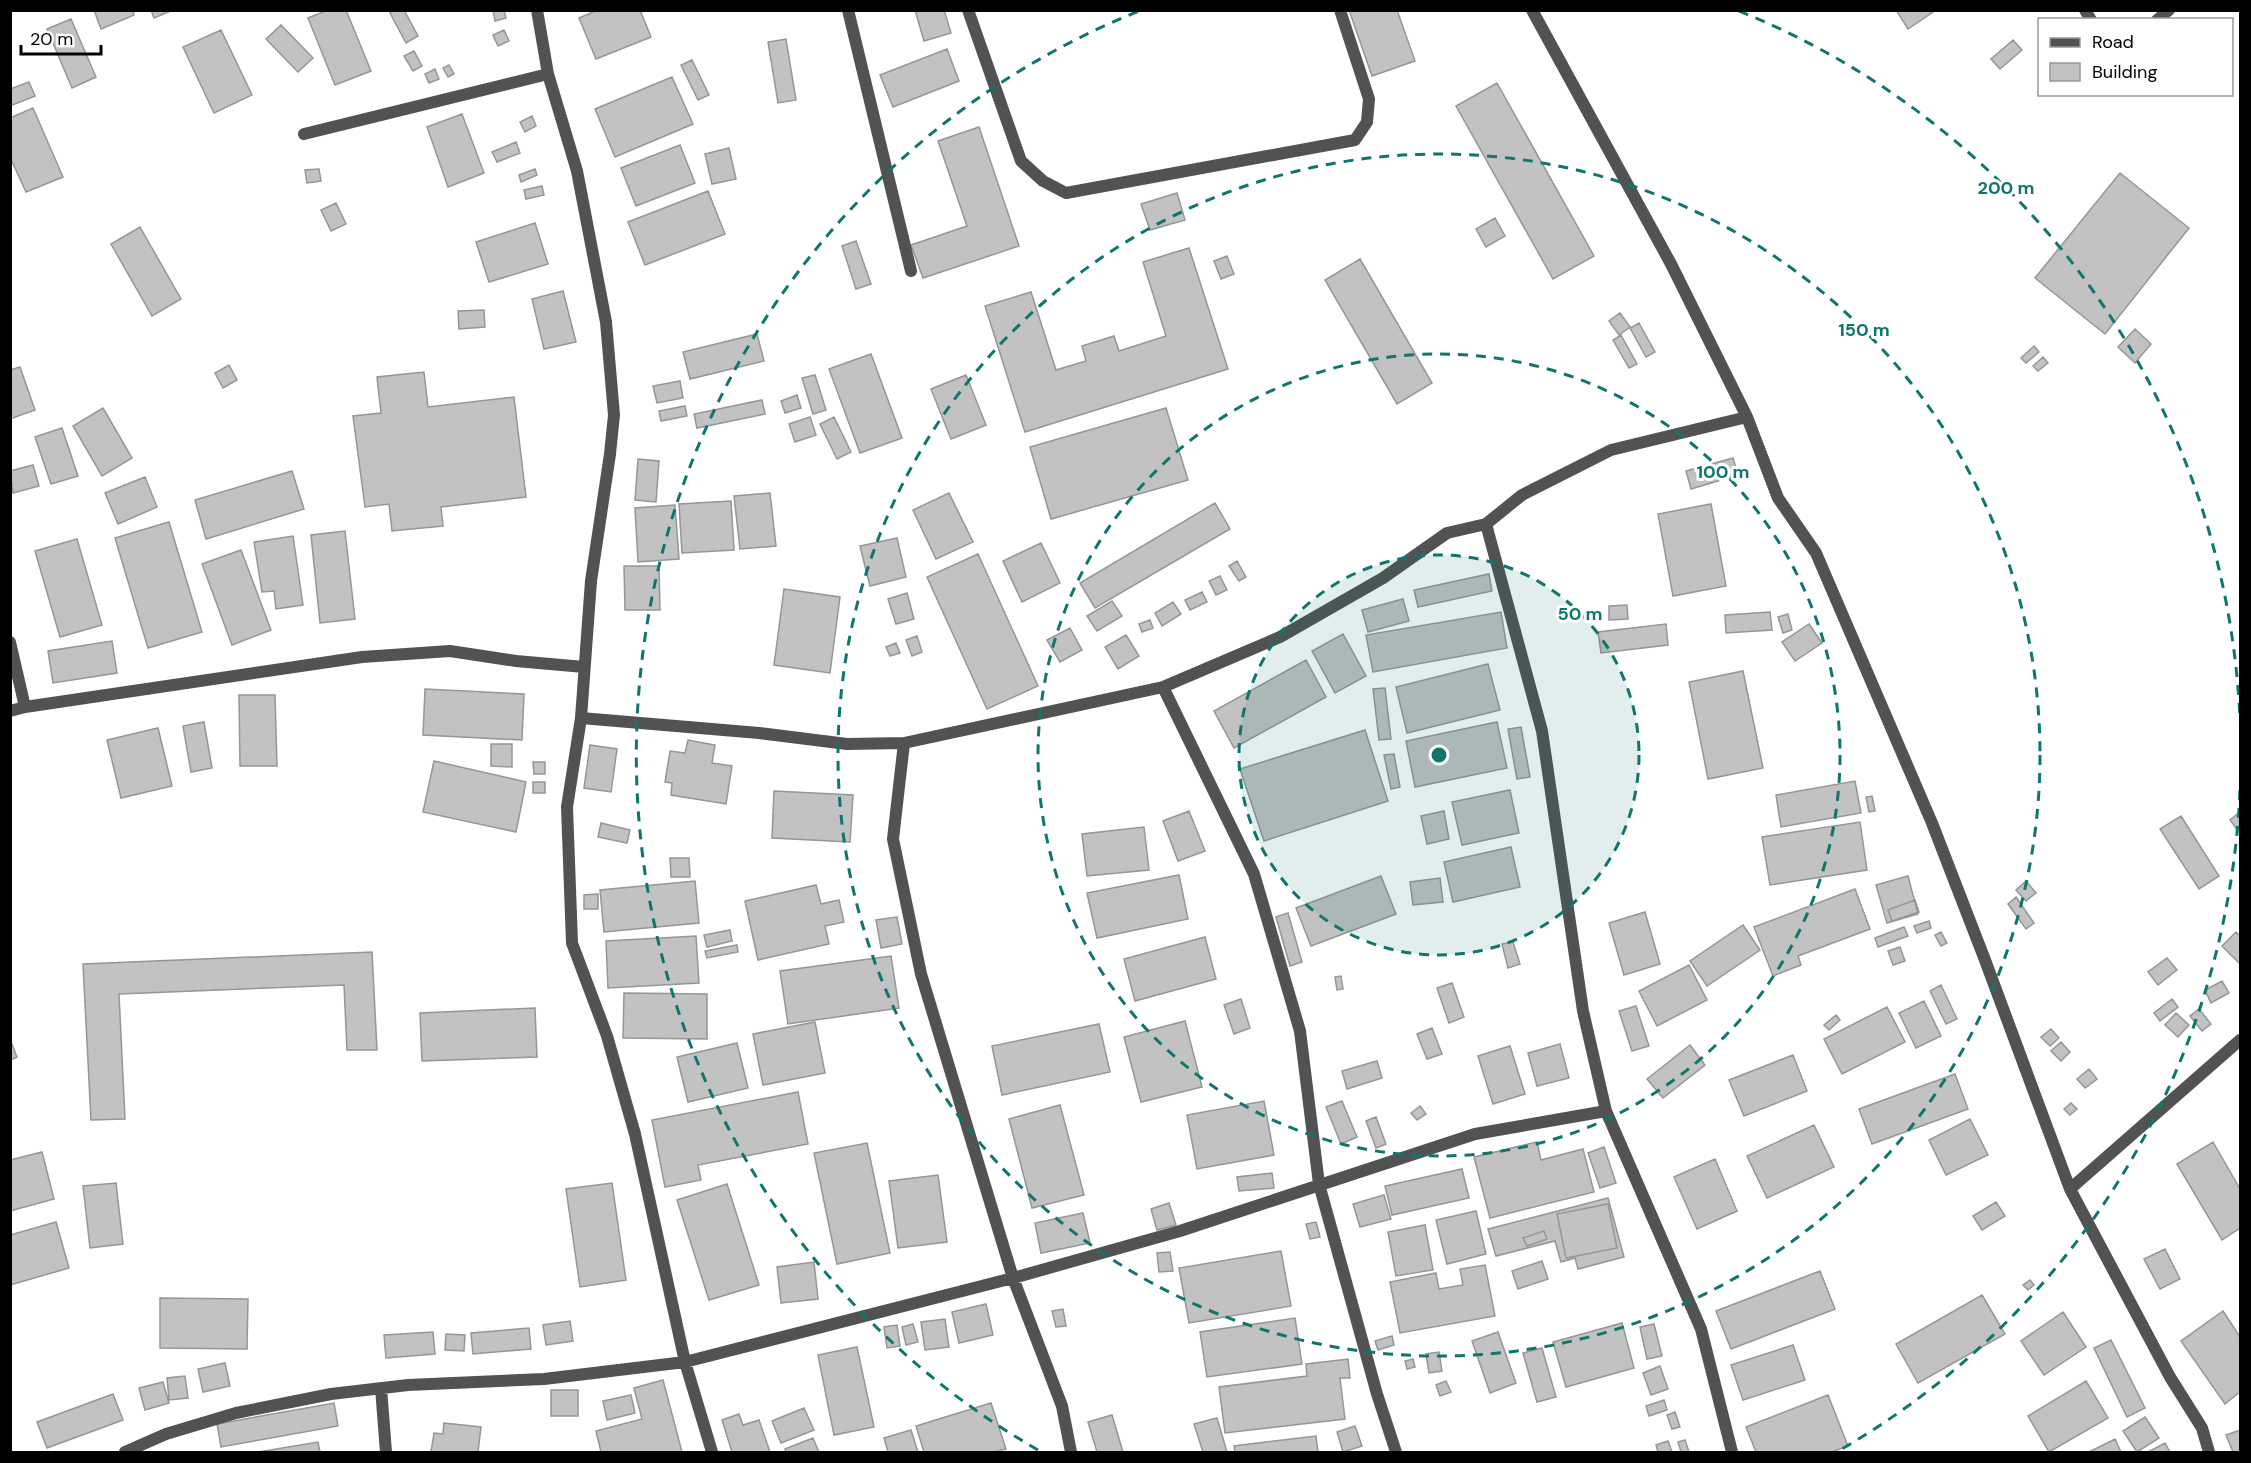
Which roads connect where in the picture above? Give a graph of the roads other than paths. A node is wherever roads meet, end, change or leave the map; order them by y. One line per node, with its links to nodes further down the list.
1 (537, 10): 6 (street)
2 (848, 10): 8 (street)
3 (968, 10): 4 (street)
4 (1340, 10)
5 (1532, 10): 9 (street)
6 (548, 74): 7 (street); 12 (street)
7 (304, 134)
8 (911, 271)
9 (1747, 417): 10 (street); 21 (street)
10 (1486, 524): 13 (street); 19 (street)
11 (10, 642): 14 (street)
12 (584, 667): 14 (street); 16 (street)
13 (1163, 687): 17 (street); 20 (street)
14 (25, 707): 15 (street)
15 (10, 711)
16 (581, 718): 17 (street); 23 (street)
17 (904, 744): 22 (street)
18 (2241, 1040): 21 (street)
19 (1606, 1111): 20 (street); 30 (street)
20 (1319, 1184): 22 (street); 29 (street)
21 (2070, 1189): 31 (street)
22 (1013, 1278): 23 (street); 28 (street)
23 (685, 1362): 24 (street); 27 (street)
24 (381, 1388): 25 (street); 26 (street)
25 (125, 1452)
26 (386, 1452)
27 (712, 1452)
28 (1071, 1452)
29 (1396, 1452)
30 (1732, 1452)
31 (2209, 1452)

